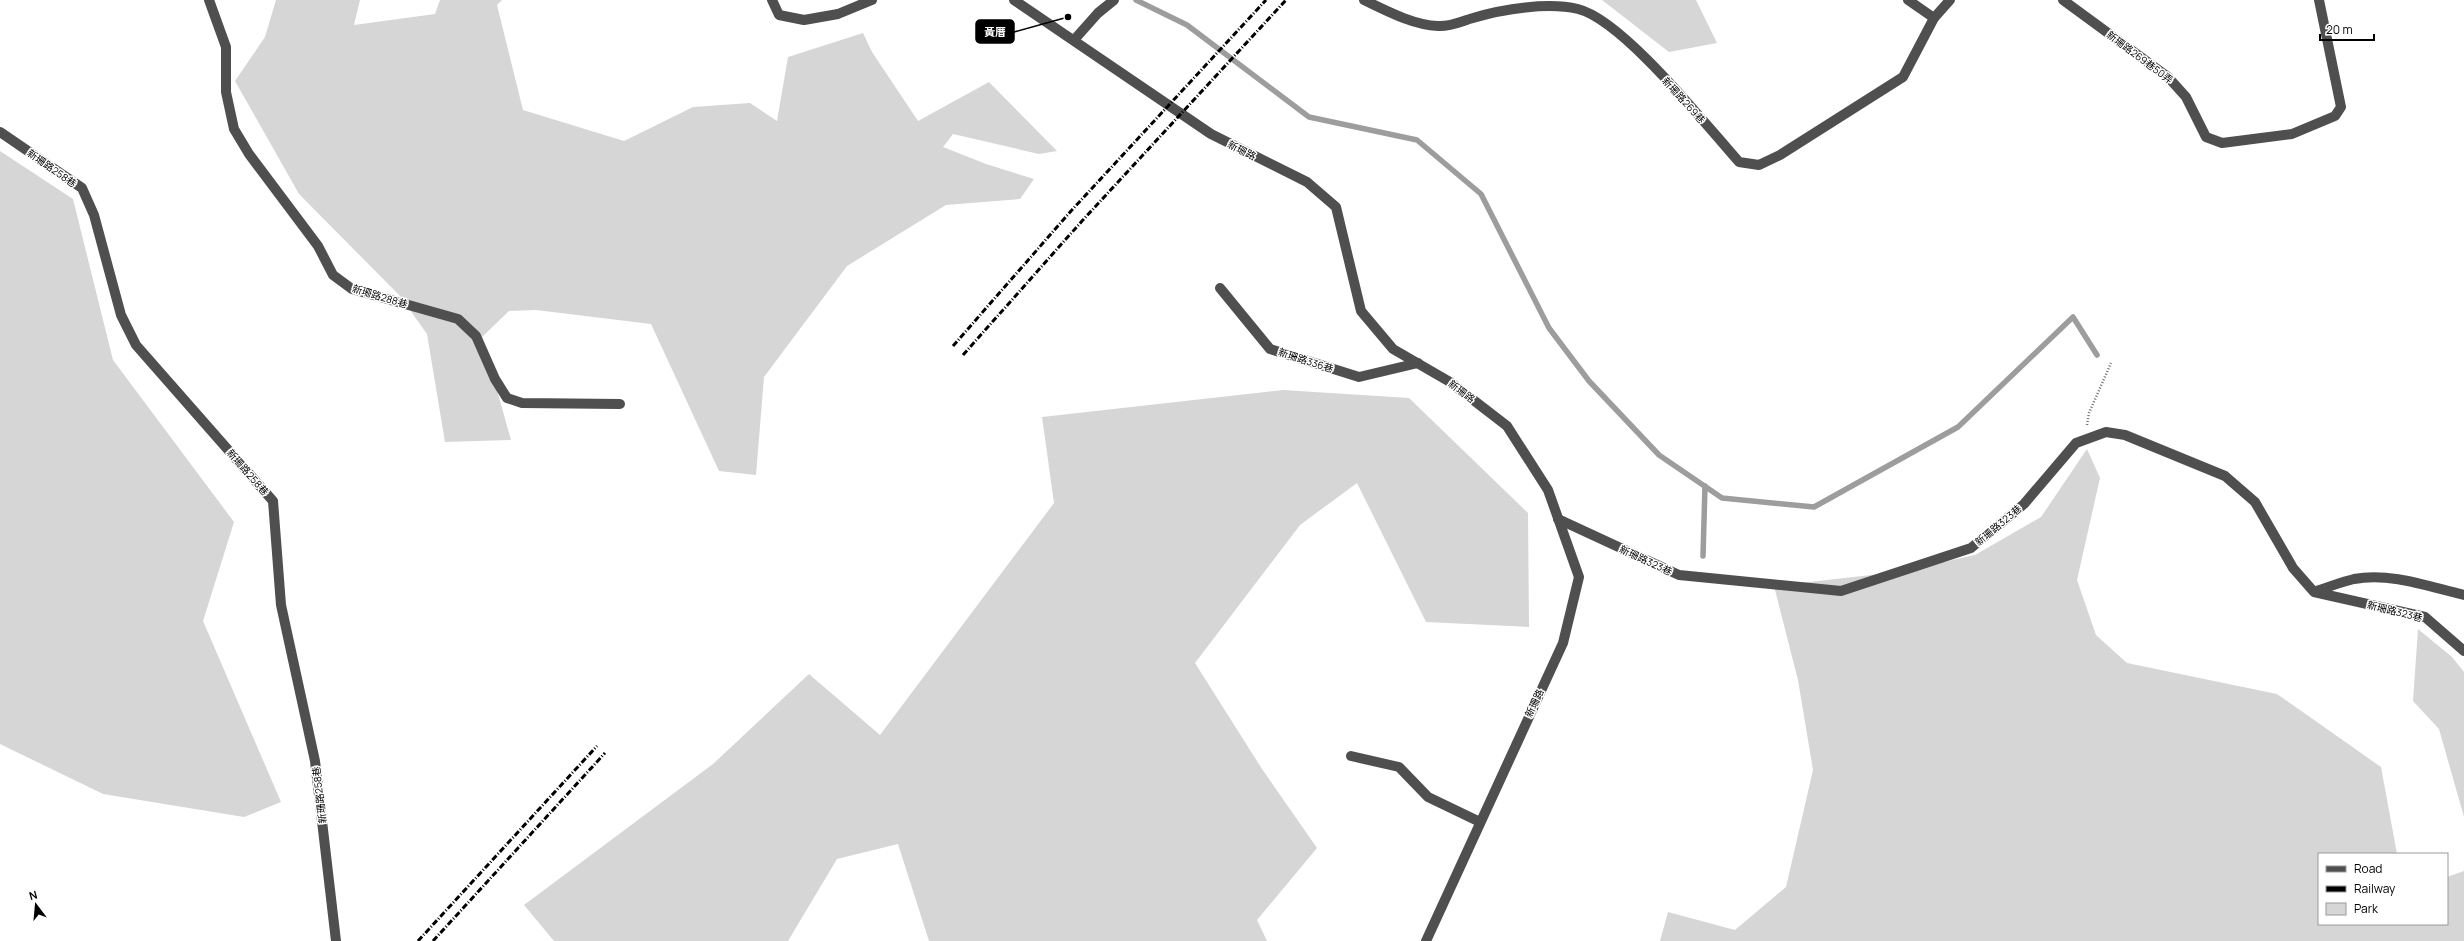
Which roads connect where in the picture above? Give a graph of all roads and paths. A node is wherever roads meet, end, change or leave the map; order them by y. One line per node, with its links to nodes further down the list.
1 (208, 0): 17 (street, 新珊路288巷)
2 (772, 0): 3 (street)
3 (872, 0)
4 (1014, 0): 12 (street, 新珊路)
5 (1114, 0): 12 (street)
6 (1364, 0): 11 (street, 新珊路269巷)
7 (1908, 0): 11 (street)
8 (1950, 0): 11 (street, 新珊路269巷)
9 (2063, 0): 10 (street, 新珊路269巷50弄)
10 (2319, 0)
11 (1934, 18)
12 (1074, 40): 15 (street, 新珊路)
13 (0, 132): 25 (street, 新珊路258巷)
14 (1220, 288): 15 (street, 新珊路336巷)
15 (1418, 363): 19 (street, 新珊路)
16 (2111, 364): 18 (path)
17 (620, 404)
18 (2086, 439): 19 (street, 新珊路323巷); 20 (street, 新珊路323巷)
19 (1558, 519): 24 (street, 新珊路)
20 (2314, 592): 21 (street); 22 (street, 新珊路323巷)
21 (2464, 595)
22 (2464, 652)
23 (1351, 756): 24 (street)
24 (1480, 822): 26 (street, 新珊路)
25 (336, 941)
26 (1426, 941)

